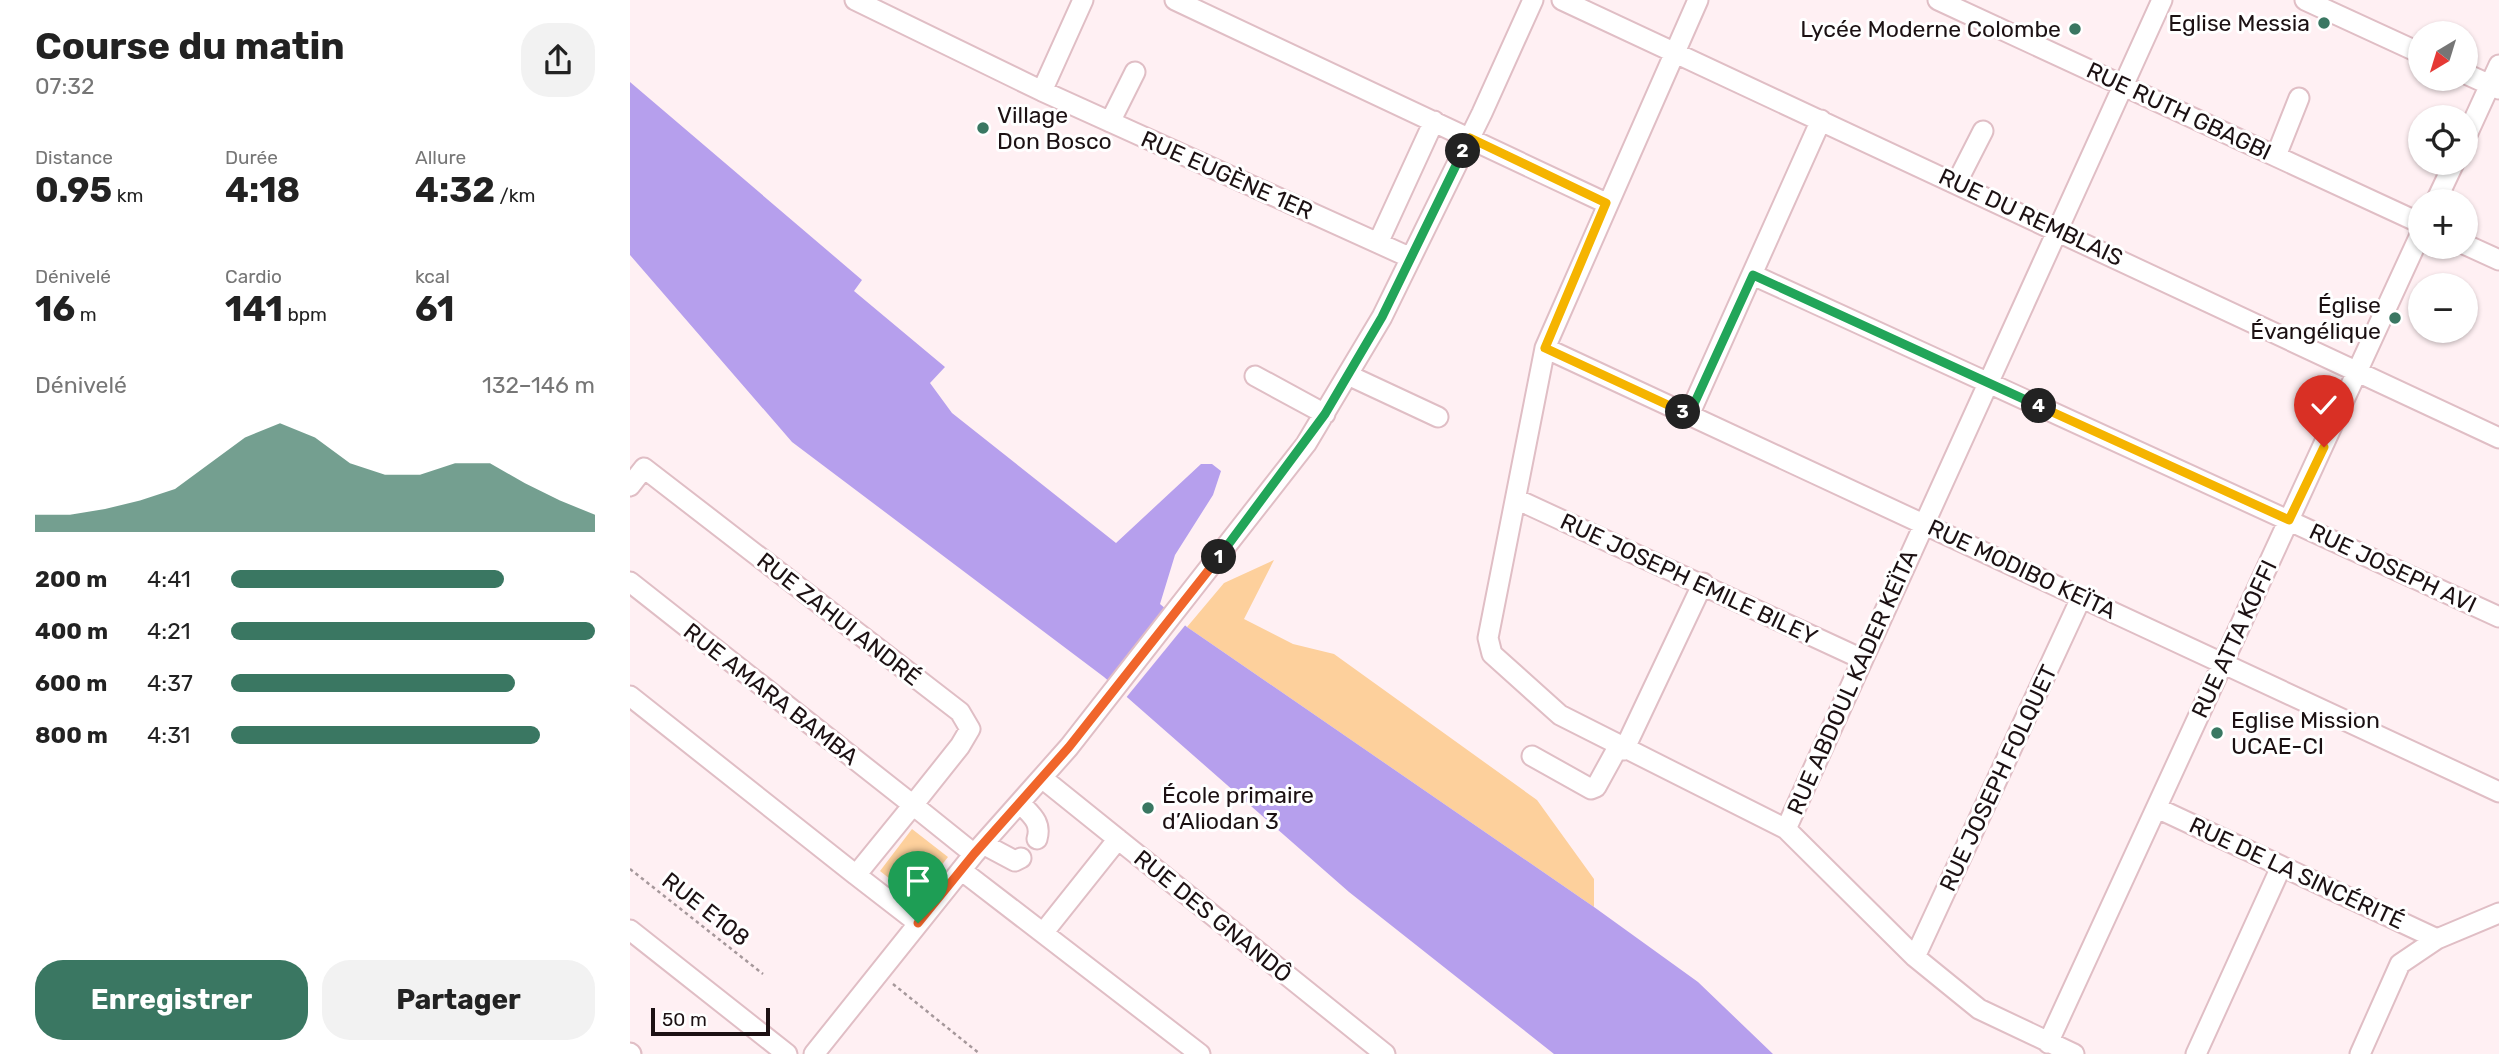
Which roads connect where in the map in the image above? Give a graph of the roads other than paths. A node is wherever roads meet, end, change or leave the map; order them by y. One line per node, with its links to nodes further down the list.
1 (855, 0): 17 (street, RUE EUGÈNE 1ER)
2 (1083, 0): 17 (street)
3 (1175, 0): 21 (street)
4 (1532, 0): 24 (street)
5 (1562, 0): 11 (street, RUE DU REMBLAIS)
6 (1698, 0): 11 (street)
7 (1938, 0): 15 (street, RUE RUTH GBAGBI)
8 (2162, 0): 15 (street, RUE ABDOUL KADER KEÏTA)
9 (2305, 0): 10 (street)
10 (2408, 47)
11 (1675, 53): 20 (street, RUE DU REMBLAIS); 27 (street)
12 (2499, 65): 16 (street)
13 (1135, 72): 22 (street)
14 (2478, 80): 16 (street)
15 (2123, 86): 25 (street, RUE RUTH GBAGBI); 29 (street, RUE ABDOUL KADER KEÏTA)
16 (2494, 87): 19 (street)
17 (1042, 92): 22 (street, RUE EUGÈNE 1ER)
18 (2300, 98): 25 (street)
19 (2478, 116)
20 (1821, 120): 26 (street, RUE DU REMBLAIS); 35 (street)
21 (1434, 121): 24 (street); 30 (street)
22 (1110, 122): 30 (street, RUE EUGÈNE 1ER)
23 (1983, 131): 26 (street)
24 (1470, 138): 27 (street); 32 (street)
25 (2276, 156): 28 (street, RUE RUTH GBAGBI)
26 (1957, 183): 29 (street, RUE DU REMBLAIS)
27 (1606, 203): 36 (street)
28 (2408, 217)
29 (2058, 230): 37 (street, RUE DU REMBLAIS); 40 (street, RUE ABDOUL KADER KEÏTA)
30 (1378, 243): 32 (street, RUE EUGÈNE 1ER)
31 (2478, 250): 34 (street)
32 (1411, 258): 38 (street)
33 (2409, 259): 37 (street, RUE ATTA KOFFI)
34 (2499, 260)
35 (1753, 275): 40 (street, RUE JOSEPH AVI); 42 (street)
36 (1545, 348): 42 (street, RUE MODIBO KEÏTA); 46 (street)
37 (2359, 373): 44 (street, RUE DU REMBLAIS); 47 (street, RUE ATTA KOFFI)
38 (1348, 375): 41 (street); 43 (street)
39 (1255, 376): 41 (street)
40 (1986, 382): 47 (street, RUE JOSEPH AVI); 48 (street, RUE ABDOUL KADER KEÏTA)
41 (1325, 414): 58 (street)
42 (1689, 415): 48 (street, RUE MODIBO KEÏTA)
43 (1438, 417)
44 (2499, 438)
45 (630, 486): 61 (street, RUE ZAHUI ANDRÉ)
46 (1516, 499): 50 (street, RUE JOSEPH EMILE BILEY); 56 (street)
47 (2289, 520): 52 (street, RUE JOSEPH AVI); 54 (street, RUE ATTA KOFFI)
48 (1923, 523): 51 (street, RUE MODIBO KEÏTA); 53 (street, RUE ABDOUL KADER KEÏTA)
49 (630, 582): 61 (street, RUE AMARA BAMBA)
50 (1703, 583): 53 (street, RUE JOSEPH EMILE BILEY); 56 (street)
51 (2081, 598): 54 (street, RUE MODIBO KEÏTA); 76 (street, RUE JOSEPH FOLQUET)
52 (2499, 617)
53 (1863, 659): 63 (street, RUE ABDOUL KADER KEÏTA)
54 (2222, 663): 59 (street, RUE MODIBO KEÏTA); 62 (street, RUE ATTA KOFFI)
55 (630, 696): 70 (street)
56 (1621, 749): 57 (street); 63 (street)
57 (1532, 756)
58 (1042, 778): 60 (street); 65 (street, RUE DES GNANDÔ)
59 (2499, 792)
60 (1020, 803): 64 (street); 66 (street)
61 (913, 806): 66 (street, RUE AMARA BAMBA); 70 (street)
62 (2157, 808): 68 (street, RUE DE LA SINCÉRITÉ); 77 (street, RUE ATTA KOFFI)
63 (1786, 829): 76 (street)
64 (1037, 839)
65 (1118, 839): 74 (street); 81 (street, RUE DES GNANDÔ)
66 (978, 849): 67 (street, RUE AMARA BAMBA); 69 (street)
67 (1021, 858)
68 (2281, 867): 75 (street, RUE DE LA SINCÉRITÉ); 83 (street)
69 (961, 870): 72 (street); 74 (street)
70 (856, 875): 72 (street)
71 (2499, 913): 75 (street)
72 (918, 923): 79 (street)
73 (630, 930): 78 (street)
74 (1043, 933): 80 (street)
75 (2437, 939): 84 (street)
76 (1915, 957): 77 (street)
77 (2048, 1043): 82 (street)
78 (787, 1054)
79 (814, 1054)
80 (1200, 1054)
81 (1385, 1054)
82 (2074, 1054)
83 (2196, 1054)
84 (2360, 1054)

